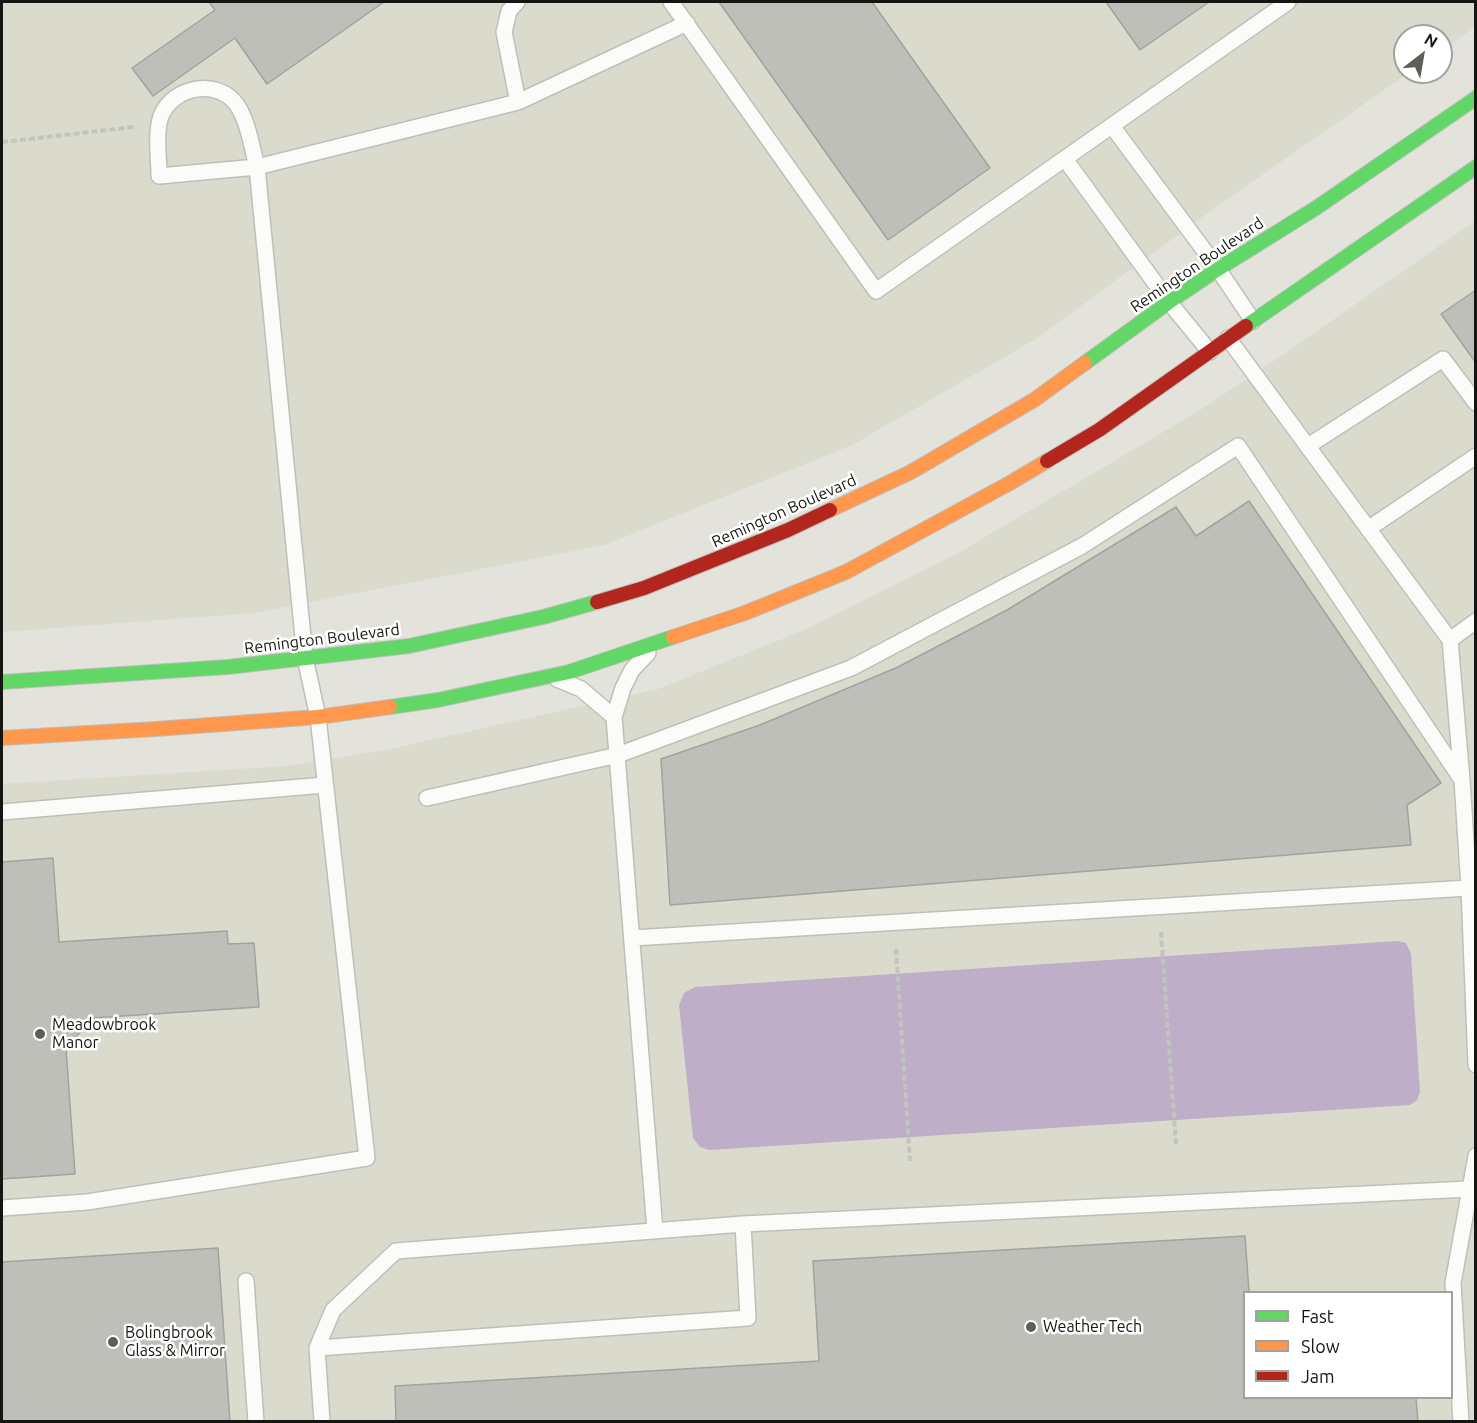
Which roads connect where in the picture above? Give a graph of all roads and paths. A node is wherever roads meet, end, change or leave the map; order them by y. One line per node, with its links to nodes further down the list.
1 (517, 2): 6 (lane)
2 (671, 2): 4 (lane)
3 (1288, 2): 7 (lane)
4 (687, 23): 6 (lane); 10 (lane)
5 (1476, 98): 13 (street, Remington Boulevard)
6 (518, 102): 11 (lane)
7 (1112, 126): 10 (lane); 13 (lane)
8 (158, 131): 9 (path); 11 (lane); 11 (lane)
9 (2, 142)
10 (1065, 159): 14 (lane)
11 (256, 167): 25 (lane)
12 (1476, 167): 15 (street)
13 (1218, 269): 14 (street, Remington Boulevard); 15 (lane)
14 (1169, 302): 17 (lane); 25 (street, Remington Boulevard)
15 (1253, 321): 16 (street)
16 (1228, 338): 17 (street); 19 (lane)
17 (1210, 352): 24 (street)
18 (1476, 403): 19 (lane)
19 (1308, 446): 21 (lane)
20 (1476, 456): 21 (lane)
21 (1368, 529): 23 (lane)
22 (1476, 621): 23 (lane)
23 (1450, 640): 32 (lane)
24 (658, 642): 26 (street); 29 (lane)
25 (305, 658): 27 (street, Remington Boulevard); 28 (lane)
26 (551, 676): 28 (street); 29 (lane)
27 (2, 682)
28 (318, 717): 30 (street); 33 (lane)
29 (614, 717): 31 (lane)
30 (2, 738)
31 (618, 756): 32 (lane); 34 (lane); 38 (lane)
32 (1462, 780): 36 (lane)
33 (326, 785): 35 (lane); 45 (lane)
34 (427, 798)
35 (2, 812)
36 (1469, 888): 38 (lane); 40 (lane)
37 (1161, 932): 41 (path)
38 (632, 938): 47 (lane)
39 (896, 949): 43 (path)
40 (1476, 1065)
41 (1176, 1145)
42 (1476, 1156): 44 (lane)
43 (910, 1161)
44 (1469, 1189): 46 (lane); 52 (lane)
45 (2, 1208)
46 (743, 1224): 47 (lane); 49 (lane)
47 (655, 1231): 49 (lane)
48 (246, 1281): 50 (lane)
49 (317, 1348): 51 (lane)
50 (256, 1422)
51 (322, 1422)
52 (1461, 1422)

